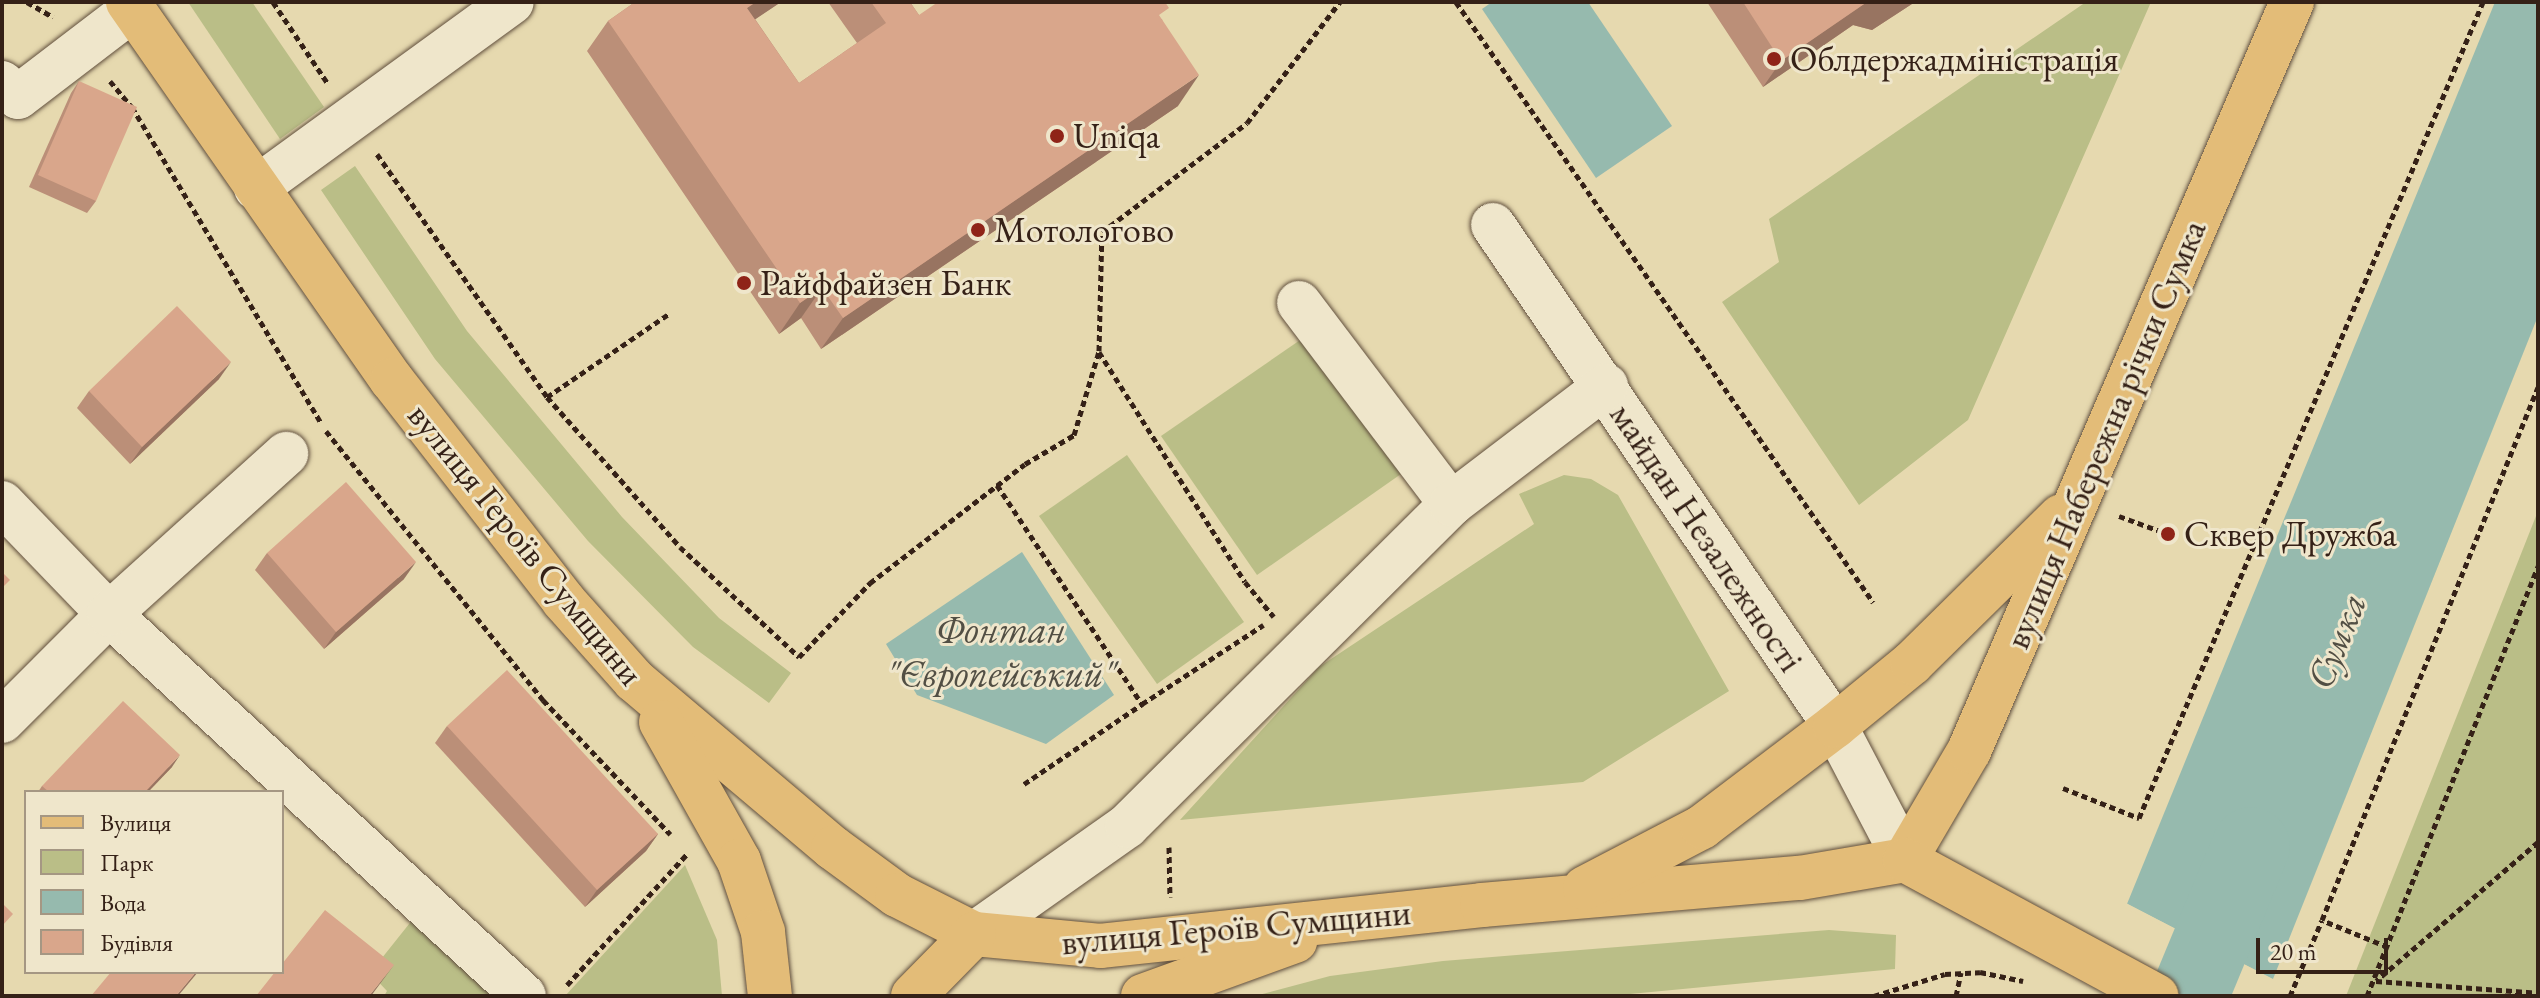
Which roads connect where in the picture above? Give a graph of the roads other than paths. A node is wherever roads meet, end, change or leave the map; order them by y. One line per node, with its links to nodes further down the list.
1 (512, 2): 5 (street)
2 (2292, 2): 10 (main road, вулиця Набережна річки Сумка)
3 (131, 6): 4 (street); 5 (main road, вулиця Героїв Сумщини)
4 (2, 83)
5 (256, 188): 14 (main road, вулиця Героїв Сумщини)
6 (1493, 225): 8 (street, майдан Незалежності)
7 (1299, 303): 12 (street)
8 (1606, 386): 12 (street); 16 (street, майдан Незалежності)
9 (286, 454): 13 (street)
10 (2077, 501): 16 (main road); 17 (main road, вулиця Набережна річки Сумка)
11 (2, 503): 13 (street)
12 (1451, 504): 20 (street)
13 (109, 614): 15 (street); 21 (street)
14 (634, 680): 20 (main road, вулиця Героїв Сумщини); 22 (main road)
15 (2, 721)
16 (1835, 726): 17 (street, майдан Незалежності); 18 (main road)
17 (1905, 860): 18 (main road, вулиця Героїв Сумщини); 25 (main road)
18 (1567, 897): 19 (main road, вулиця Героїв Сумщини)
19 (1341, 920): 20 (main road, вулиця Героїв Сумщини); 24 (main road)
20 (974, 934): 23 (main road)
21 (524, 996)
22 (770, 996)
23 (913, 996)
24 (1143, 996)
25 (2157, 996)

